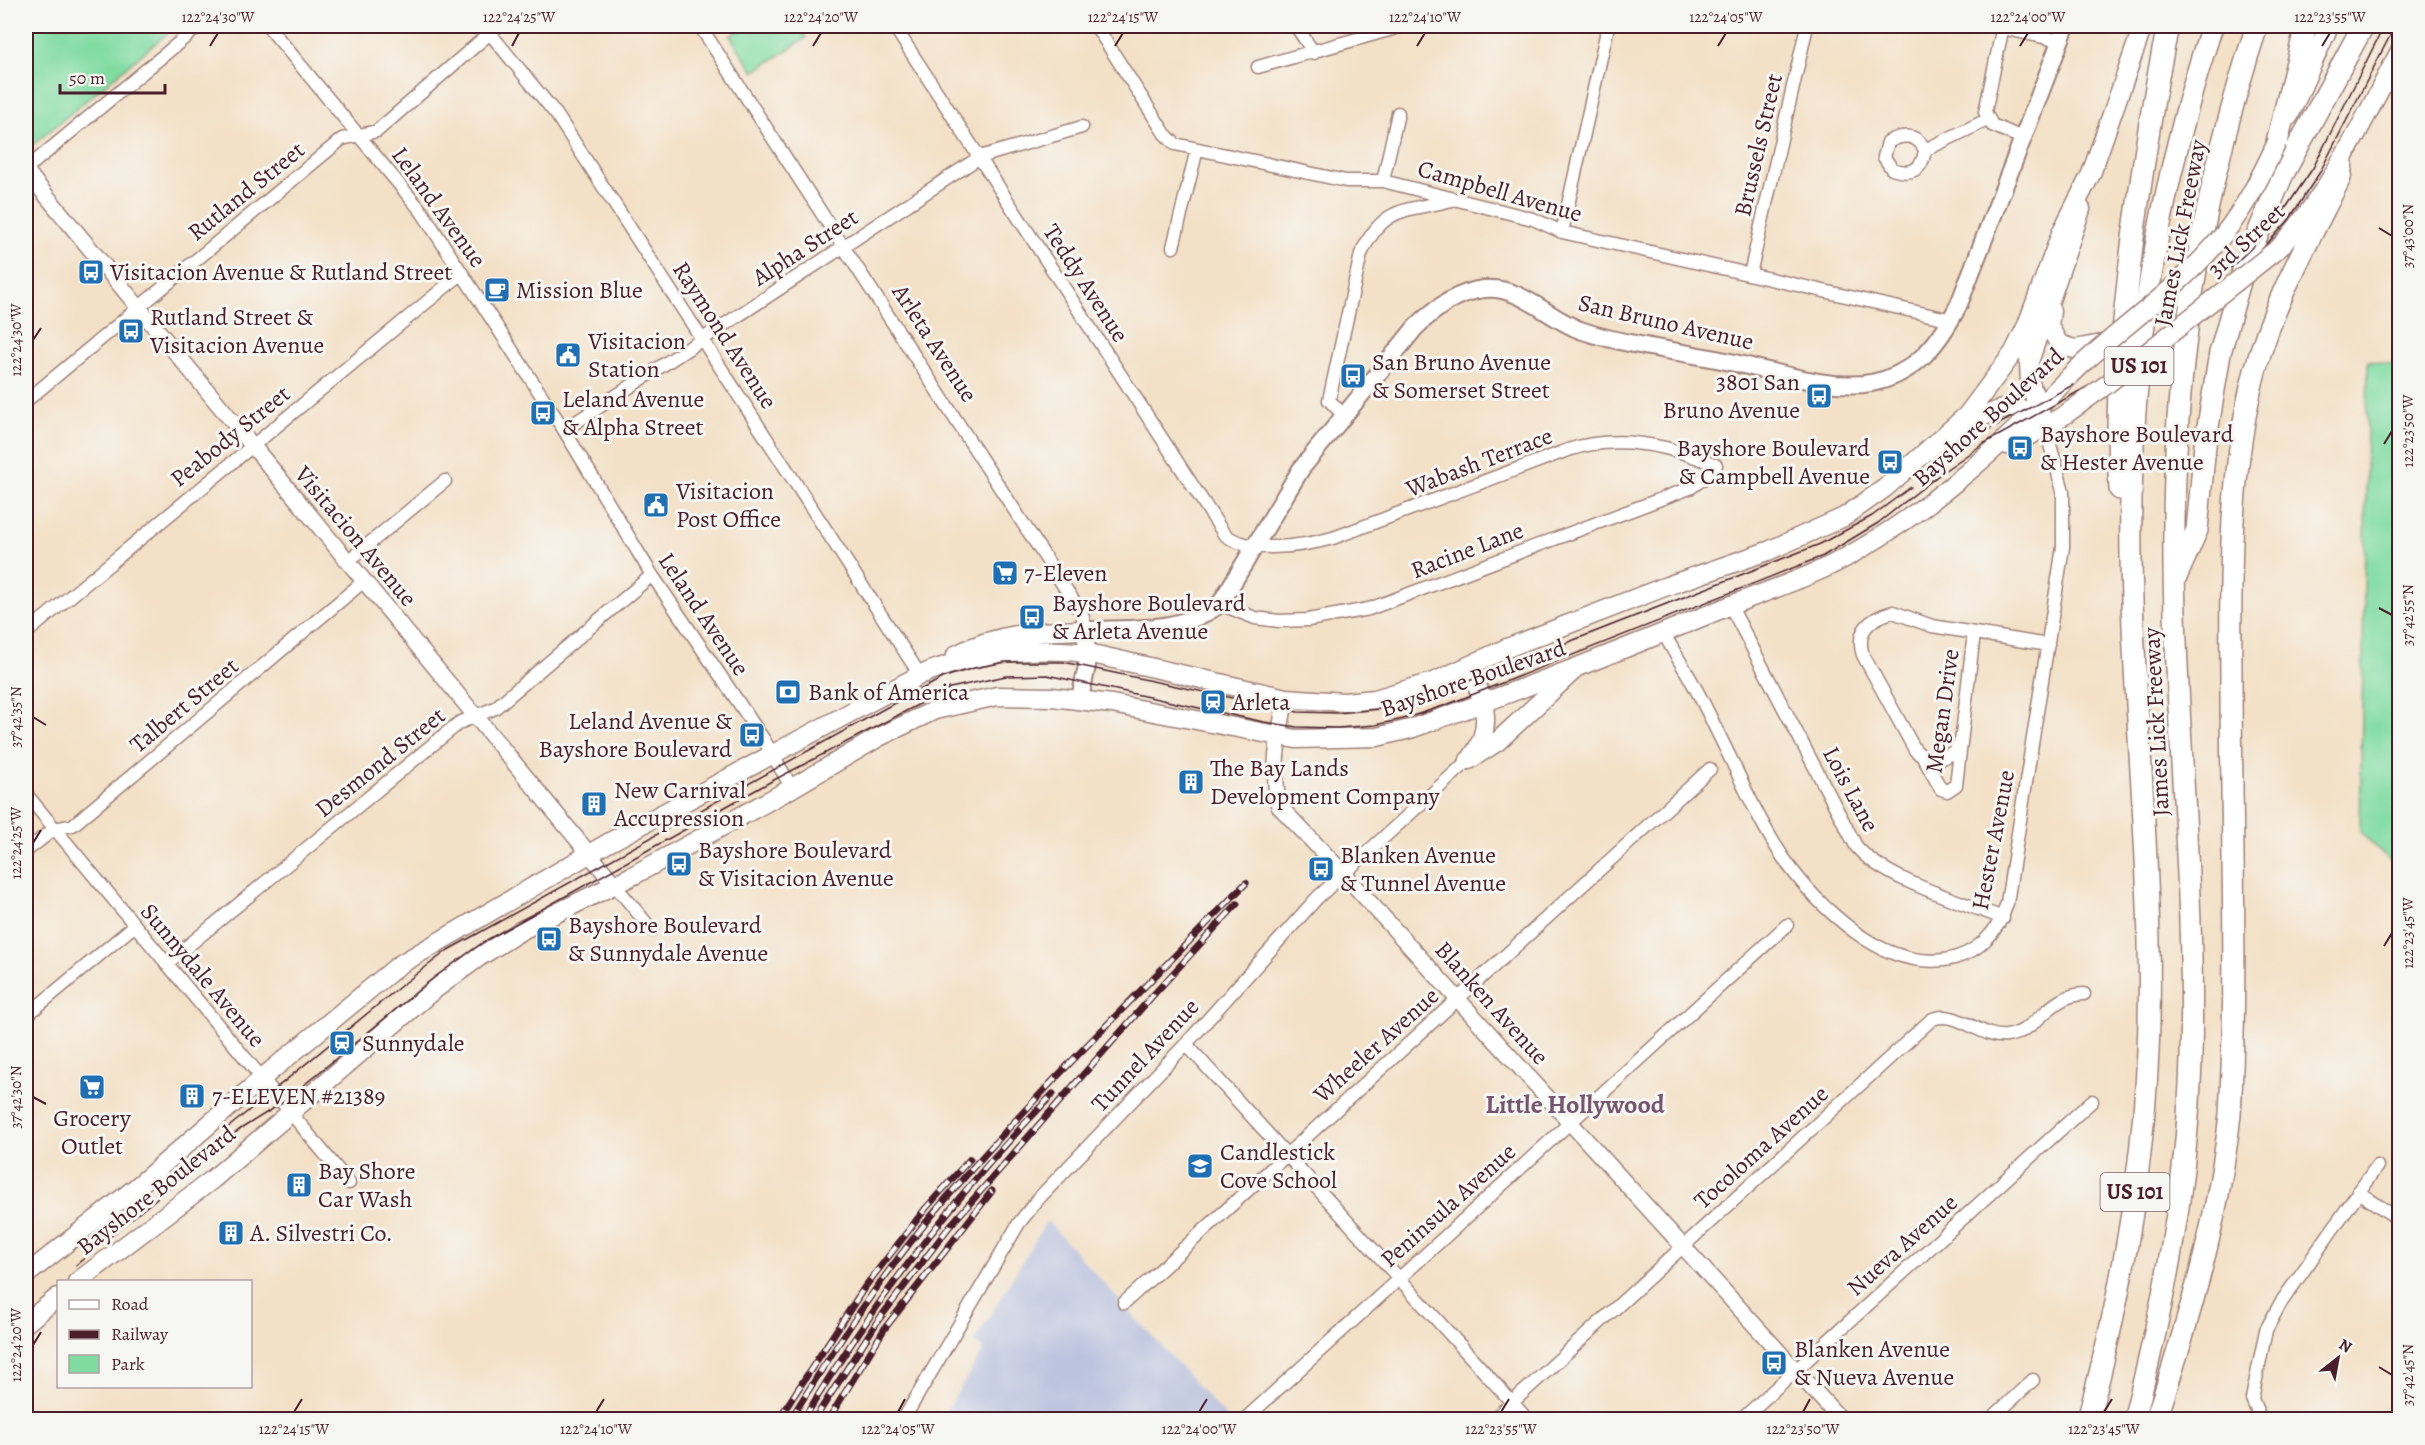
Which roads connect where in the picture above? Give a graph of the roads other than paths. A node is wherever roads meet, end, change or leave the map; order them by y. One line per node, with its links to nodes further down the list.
1 (199, 26): 33 (street)
2 (268, 26): 26 (street, Leland Avenue)
3 (700, 26): 38 (street, Arleta Avenue)
4 (894, 26): 31 (street, Teddy Avenue)
5 (1096, 26): 29 (street, Campbell Avenue)
6 (1296, 26): 21 (street)
7 (1403, 26): 21 (street)
8 (1608, 26): 37 (street)
9 (1807, 26): 41 (street, Brussels Street)
10 (2000, 26): 19 (street); 24 (street)
11 (2143, 26): 34 (main road, Bayshore Boulevard)
12 (2168, 26): 60 (highway)
13 (2212, 26): 60 (highway, James Lick Freeway / US 101)
14 (2257, 26): 59 (highway, James Lick Freeway / US 101)
15 (2306, 26): 28 (highway)
16 (2329, 26): 28 (main road, Bayshore Boulevard)
17 (2363, 26): 59 (highway)
18 (491, 28): 26 (street, Rutland Street); 45 (street, Raymond Avenue)
19 (2063, 33): 27 (main road, San Bruno Avenue)
20 (2400, 51): 32 (main road, 3rd Street)
21 (1314, 53): 22 (street)
22 (1258, 67)
23 (1398, 113): 35 (street)
24 (1988, 120): 27 (street); 30 (street)
25 (1082, 127): 31 (street, Alpha Street)
26 (359, 135): 40 (street, Leland Avenue); 43 (street, Rutland Street)
27 (2022, 138): 44 (main road, San Bruno Avenue)
28 (2277, 142): 46 (main road, Bayshore Boulevard, bridge)
29 (1197, 149): 35 (street, Campbell Avenue); 39 (street)
30 (1925, 150)
31 (980, 157): 38 (street, Alpha Street); 55 (street, Teddy Avenue)
32 (2342, 162): 48 (main road, 3rd Street, bridge); 126 (highway)
33 (26, 170): 43 (street, Visitacion Avenue)
34 (2091, 174): 42 (main road); 51 (main road, Bayshore Boulevard)
35 (1383, 181): 36 (street, Campbell Avenue)
36 (1452, 200): 37 (street, Campbell Avenue); 49 (street)
37 (1562, 232): 41 (street, Campbell Avenue)
38 (844, 247): 45 (street, Alpha Street); 63 (street, Arleta Avenue)
39 (1173, 248)
40 (462, 273): 50 (street, Leland Avenue); 52 (street, Peabody Street)
41 (1750, 274): 44 (street, Campbell Avenue)
42 (2052, 300): 46 (main road); 48 (main road)
43 (138, 308): 47 (street, Rutland Street); 52 (street, Visitacion Avenue)
44 (1952, 320): 49 (main road, San Bruno Avenue)
45 (703, 337): 50 (street, Alpha Street); 71 (street, Raymond Avenue)
46 (2102, 344): 48 (main road, Bayshore Boulevard, bridge)
47 (26, 401)
48 (2039, 416): 51 (main road); 62 (main road, Bayshore Boulevard); 67 (street, Hester Avenue)
49 (1345, 417): 55 (main road, San Bruno Avenue)
50 (564, 430): 57 (street, Leland Avenue)
51 (1935, 444): 69 (main road, Bayshore Boulevard)
52 (252, 445): 56 (street, Visitacion Avenue); 64 (street, Peabody Street)
53 (1716, 465): 55 (street, Wabash Terrace); 61 (street, Racine Lane)
54 (445, 481): 56 (street)
55 (1257, 544): 61 (main road, San Bruno Avenue)
56 (348, 561): 58 (street, Visitacion Avenue)
57 (652, 575): 75 (street, Desmond Street); 78 (street, Leland Avenue)
58 (364, 581): 75 (street, Visitacion Avenue); 84 (street, Talbert Street)
59 (2175, 581): 125 (highway, James Lick Freeway / US 101)
60 (2132, 589): 124 (highway, James Lick Freeway / US 101)
61 (1220, 604): 63 (main road, San Bruno Avenue)
62 (1730, 605): 65 (main road, Bayshore Boulevard); 89 (street, Lois Lane)
63 (1086, 630): 68 (main road, Arleta Avenue); 71 (main road)
64 (26, 633)
65 (1664, 633): 70 (main road, Bayshore Boulevard); 89 (street, Hester Avenue)
66 (1974, 633): 67 (street); 77 (street, Megan Drive); 79 (street)
67 (2048, 645): 89 (street, Hester Avenue)
68 (1088, 653): 71 (main road, Bayshore Boulevard); 72 (main road, Arleta Avenue); 73 (main road, Bayshore Boulevard)
69 (1470, 666): 73 (main road, Bayshore Boulevard); 74 (main road)
70 (1577, 667): 74 (main road, Bayshore Boulevard); 80 (main road)
71 (920, 675): 78 (main road, Bayshore Boulevard)
72 (1080, 698): 76 (main road, Bayshore Boulevard); 82 (main road, Bayshore Boulevard)
73 (1286, 698): 76 (street, Blanken Avenue)
74 (1483, 701): 76 (main road, Bayshore Boulevard); 80 (main road)
75 (477, 716): 86 (street, Visitacion Avenue); 93 (street, Desmond Street)
76 (1279, 737): 87 (street, Blanken Avenue)
77 (1963, 737): 79 (street); 79 (street, Megan Drive)
78 (773, 754): 82 (street, Leland Avenue); 86 (main road, Bayshore Boulevard)
79 (1923, 758)
80 (1469, 760): 87 (street, Tunnel Avenue)
81 (1710, 769): 95 (street, Wheeler Avenue)
82 (792, 788): 88 (main road, Bayshore Boulevard)
83 (26, 794): 84 (street, Sunnydale Avenue)
84 (54, 829): 85 (street, Talbert Street); 91 (street, Sunnydale Avenue)
85 (26, 851)
86 (590, 854): 88 (street, Visitacion Avenue); 98 (main road, Bayshore Boulevard)
87 (1343, 873): 95 (street, Blanken Avenue); 97 (street, Tunnel Avenue)
88 (614, 884): 92 (street, Visitacion Avenue); 100 (main road, Bayshore Boulevard)
89 (2003, 918)
90 (1787, 925): 101 (street, Peninsula Avenue)
91 (134, 926): 93 (street, Sunnydale Avenue); 96 (street)
92 (652, 930)
93 (166, 964): 98 (street, Sunnydale Avenue)
94 (2084, 994): 107 (street, Tocoloma Avenue)
95 (1457, 999): 101 (street, Blanken Avenue); 102 (street, Wheeler Avenue)
96 (26, 1016)
97 (1185, 1044): 102 (street); 117 (street, Tunnel Avenue)
98 (262, 1079): 100 (street, Sunnydale Avenue); 108 (main road, Bayshore Boulevard)
99 (2092, 1101): 114 (street, Nueva Avenue)
100 (290, 1113): 104 (street, Sunnydale Avenue); 110 (main road, Bayshore Boulevard)
101 (1570, 1123): 107 (street, Blanken Avenue); 109 (street, Peninsula Avenue)
102 (1287, 1154): 109 (street); 112 (street, Wheeler Avenue)
103 (2377, 1166): 105 (street)
104 (349, 1183)
105 (2358, 1192): 106 (street); 127 (street)
106 (2400, 1220)
107 (1683, 1246): 114 (street, Blanken Avenue); 116 (street, Tocoloma Avenue)
108 (26, 1275)
109 (1399, 1278): 116 (street); 118 (street, Peninsula Avenue)
110 (78, 1280)
111 (57, 1298): 113 (main road)
112 (1124, 1303)
113 (26, 1323)
114 (1796, 1370): 121 (street, Nueva Avenue); 122 (street, Blanken Avenue)
115 (2032, 1380): 123 (street)
116 (1512, 1402): 119 (street, Tocoloma Avenue); 120 (street)
117 (903, 1419)
118 (1244, 1419)
119 (1493, 1419)
120 (1528, 1419)
121 (1741, 1419)
122 (1841, 1419)
123 (1990, 1419)
124 (2088, 1419)
125 (2134, 1419)
126 (2156, 1419)
127 (2262, 1419)

